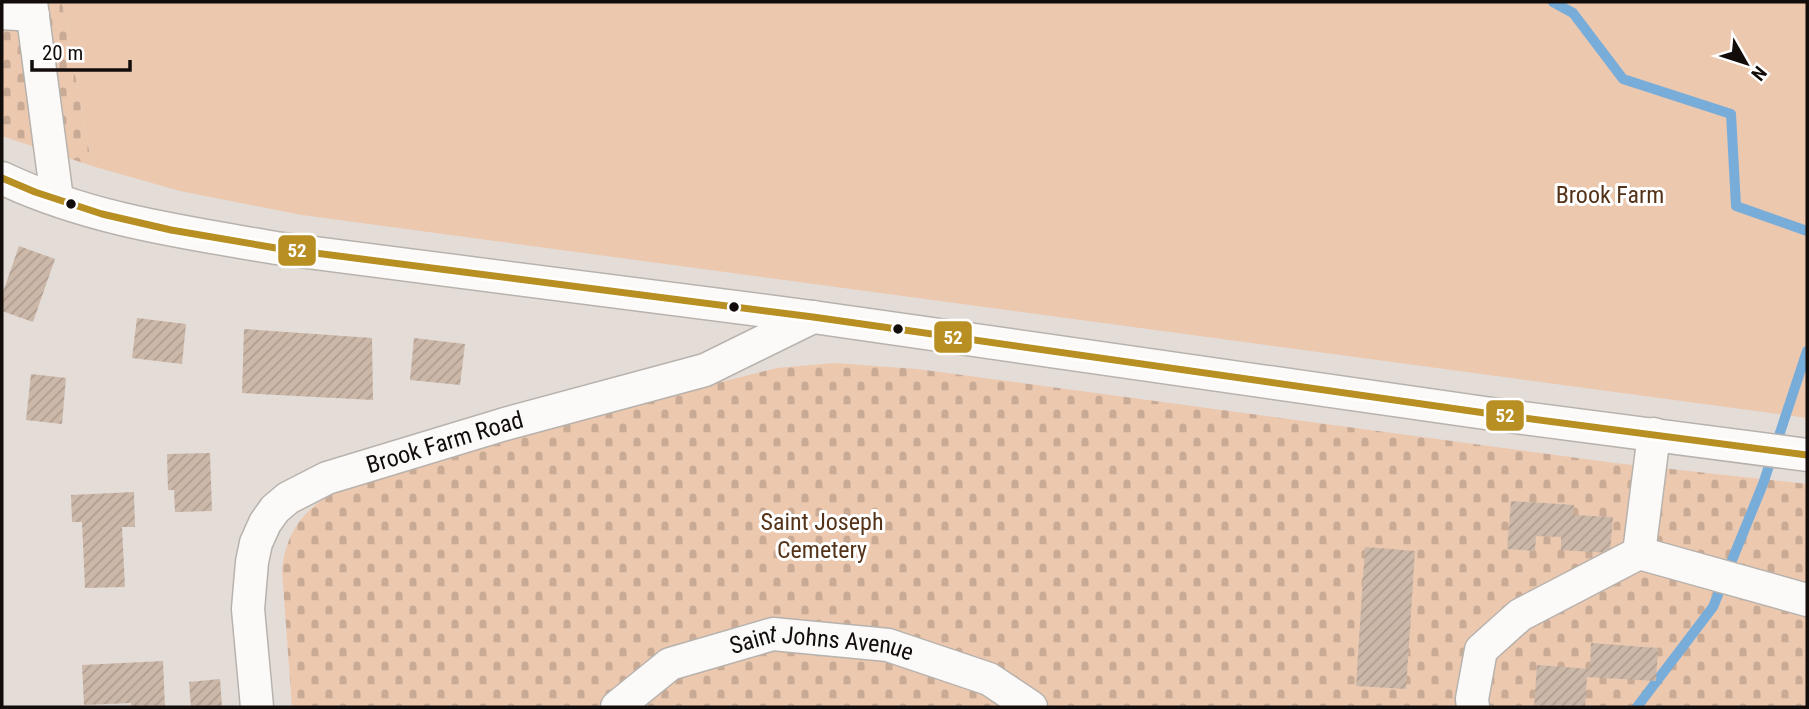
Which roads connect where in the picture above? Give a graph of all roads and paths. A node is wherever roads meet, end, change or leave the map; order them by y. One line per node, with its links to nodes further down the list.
1 (32, 8): 2 (street); 4 (street)
2 (2, 13)
3 (2, 178): 4 (street)
4 (57, 199): 5 (street)
5 (813, 317): 6 (street); 10 (street, Brook Farm Road)
6 (1654, 435): 7 (street); 8 (street)
7 (1807, 454)
8 (1639, 553): 9 (street); 13 (street)
9 (1807, 600)
10 (257, 707)
11 (617, 707): 12 (street, Saint Johns Avenue)
12 (1031, 707)
13 (1473, 707)

